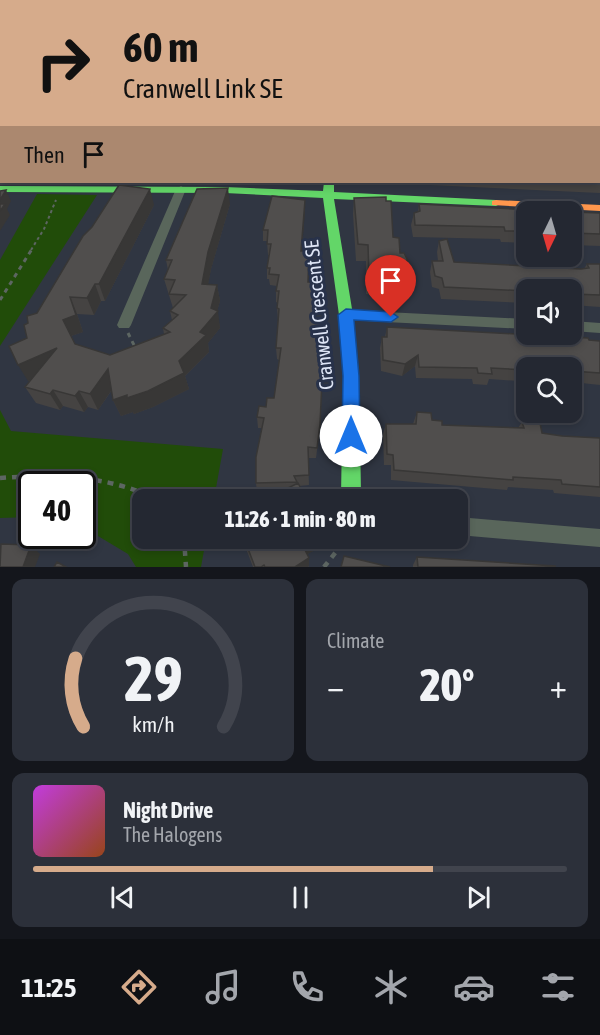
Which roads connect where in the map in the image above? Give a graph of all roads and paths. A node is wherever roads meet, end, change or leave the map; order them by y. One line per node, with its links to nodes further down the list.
1 (329, 183): 6 (street, Cranwell Crescent SE)
2 (80, 184): 3 (street); 4 (street)
3 (0, 189)
4 (181, 189): 6 (street); 11 (street)
5 (59, 193): 8 (path)
6 (328, 196): 7 (street); 9 (street, Cranwell Crescent SE)
7 (600, 208)
8 (0, 300)
9 (346, 315): 10 (street); 17 (street, Cranwell Crescent SE)
10 (516, 324)
11 (124, 325): 14 (path)
12 (582, 327): 13 (street)
13 (600, 328)
14 (137, 350)
15 (0, 478): 16 (path)
16 (132, 489)
17 (351, 489)
18 (468, 527): 19 (street)
19 (600, 538)
20 (185, 549): 22 (path)
21 (338, 549): 23 (path)
22 (186, 567)
23 (324, 567)

